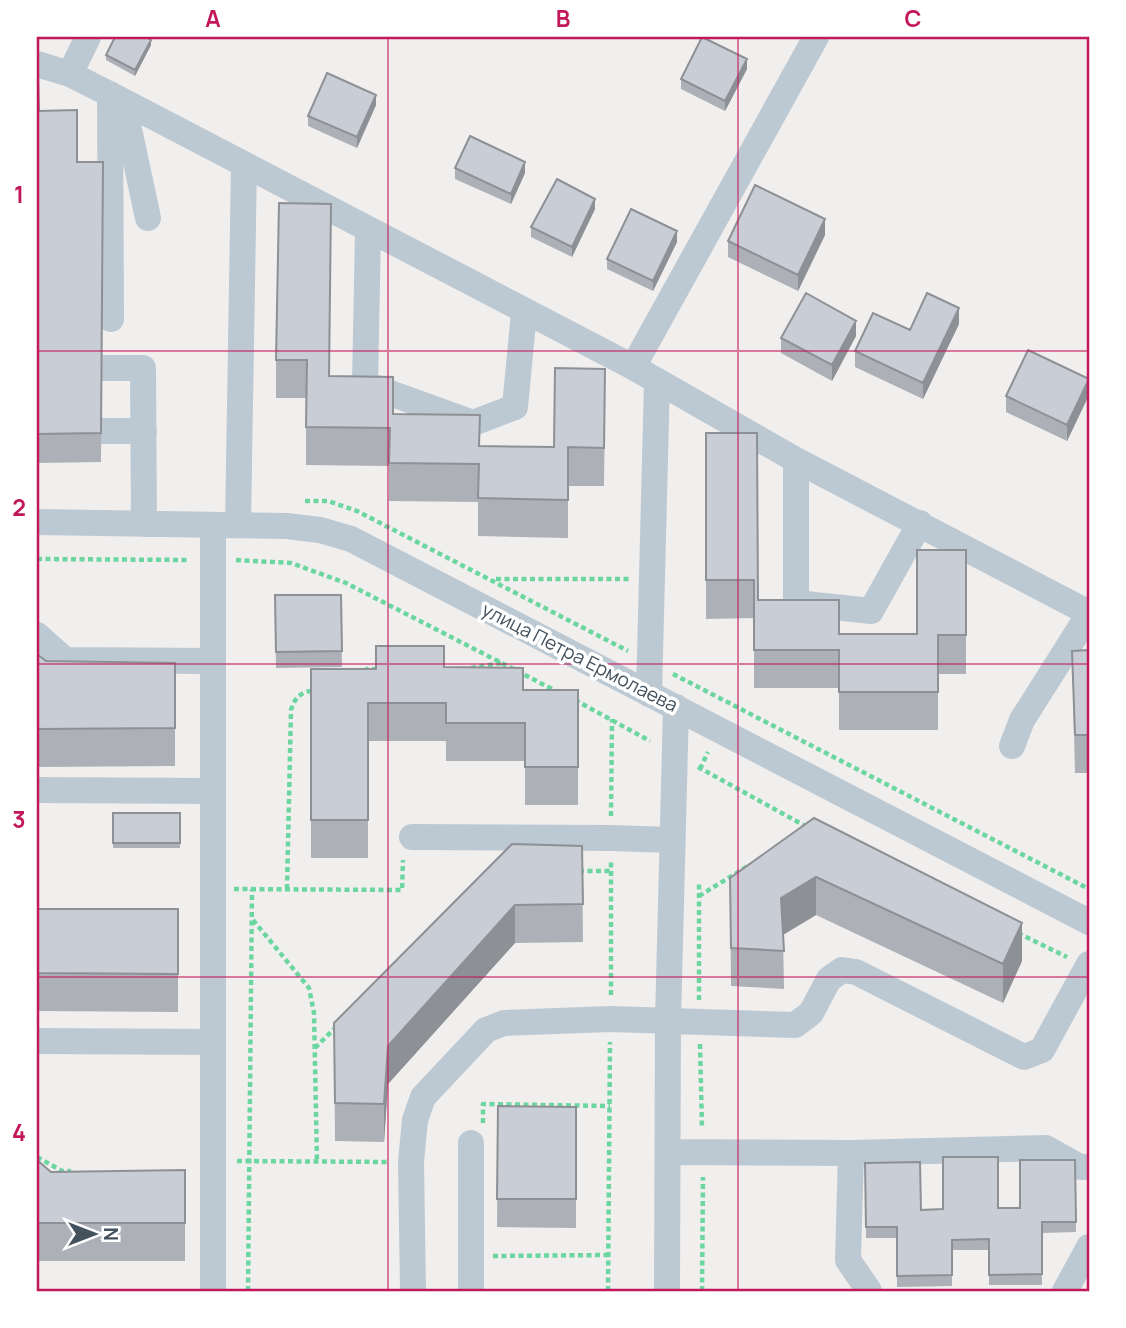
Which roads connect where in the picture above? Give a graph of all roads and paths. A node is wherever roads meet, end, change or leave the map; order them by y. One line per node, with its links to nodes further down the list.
1 (88, 37): 4 (street)
2 (816, 37): 11 (street)
3 (37, 64): 4 (street)
4 (70, 74): 5 (street)
5 (116, 98): 6 (street); 7 (street); 10 (street)
6 (244, 164): 8 (street); 20 (street)
7 (148, 218)
8 (368, 230): 9 (street); 9 (street)
9 (524, 312): 11 (street)
10 (111, 319)
11 (633, 367): 13 (street)
12 (102, 368): 15 (street)
13 (657, 381): 16 (street); 24 (street)
14 (102, 430): 15 (street)
15 (144, 431): 19 (street)
16 (796, 460): 18 (street); 18 (street)
17 (37, 522): 19 (street, улица Петра Ермолаева)
18 (920, 523): 25 (street)
19 (144, 524): 20 (street, улица Петра Ермолаева)
20 (225, 525): 22 (street); 33 (street, улица Петра Ермолаева)
21 (37, 559): 22 (path)
22 (214, 560): 27 (street); 28 (path)
23 (493, 579): 24 (path)
24 (652, 579): 33 (street)
25 (1089, 614): 36 (street)
26 (37, 635): 27 (street)
27 (212, 661): 40 (street)
28 (502, 663): 30 (path); 37 (path)
29 (392, 668): 31 (path)
30 (469, 668)
31 (358, 674)
32 (316, 690): 48 (path)
33 (649, 694): 34 (street, улица Петра Ермолаева)
34 (676, 707): 37 (street); 52 (street, улица Петра Ермолаева)
35 (713, 742): 38 (path)
36 (1012, 746)
37 (674, 754): 38 (path); 43 (street)
38 (700, 768): 41 (path)
39 (37, 790): 40 (street)
40 (212, 790): 49 (street)
41 (797, 835)
42 (412, 837): 43 (street); 48 (path)
43 (672, 840): 56 (street)
44 (753, 862): 50 (path)
45 (572, 871): 46 (path)
46 (611, 871)
47 (252, 889): 48 (path); 49 (path); 51 (path)
48 (287, 889)
49 (213, 890): 58 (street)
50 (699, 897)
51 (252, 919): 59 (path); 66 (path)
52 (1089, 922)
53 (1014, 931): 54 (path)
54 (1088, 965): 56 (street)
55 (344, 1020): 59 (path)
56 (668, 1020): 62 (street); 68 (street)
57 (37, 1041): 58 (street)
58 (213, 1042): 65 (street)
59 (315, 1048): 67 (path)
60 (610, 1106): 61 (path)
61 (471, 1143): 73 (street)
62 (668, 1152): 63 (street); 78 (street)
63 (851, 1153): 69 (street); 79 (street)
64 (37, 1157): 70 (path)
65 (213, 1161): 66 (path); 74 (street)
66 (248, 1162): 67 (path); 75 (path)
67 (317, 1162): 68 (path)
68 (411, 1163): 76 (street)
69 (1089, 1167)
70 (76, 1172)
71 (1089, 1247): 80 (street)
72 (609, 1255): 73 (path)
73 (471, 1256): 77 (street)
74 (213, 1291)
75 (248, 1291)
76 (413, 1291)
77 (471, 1291)
78 (667, 1291)
79 (869, 1291)
80 (1065, 1291)

